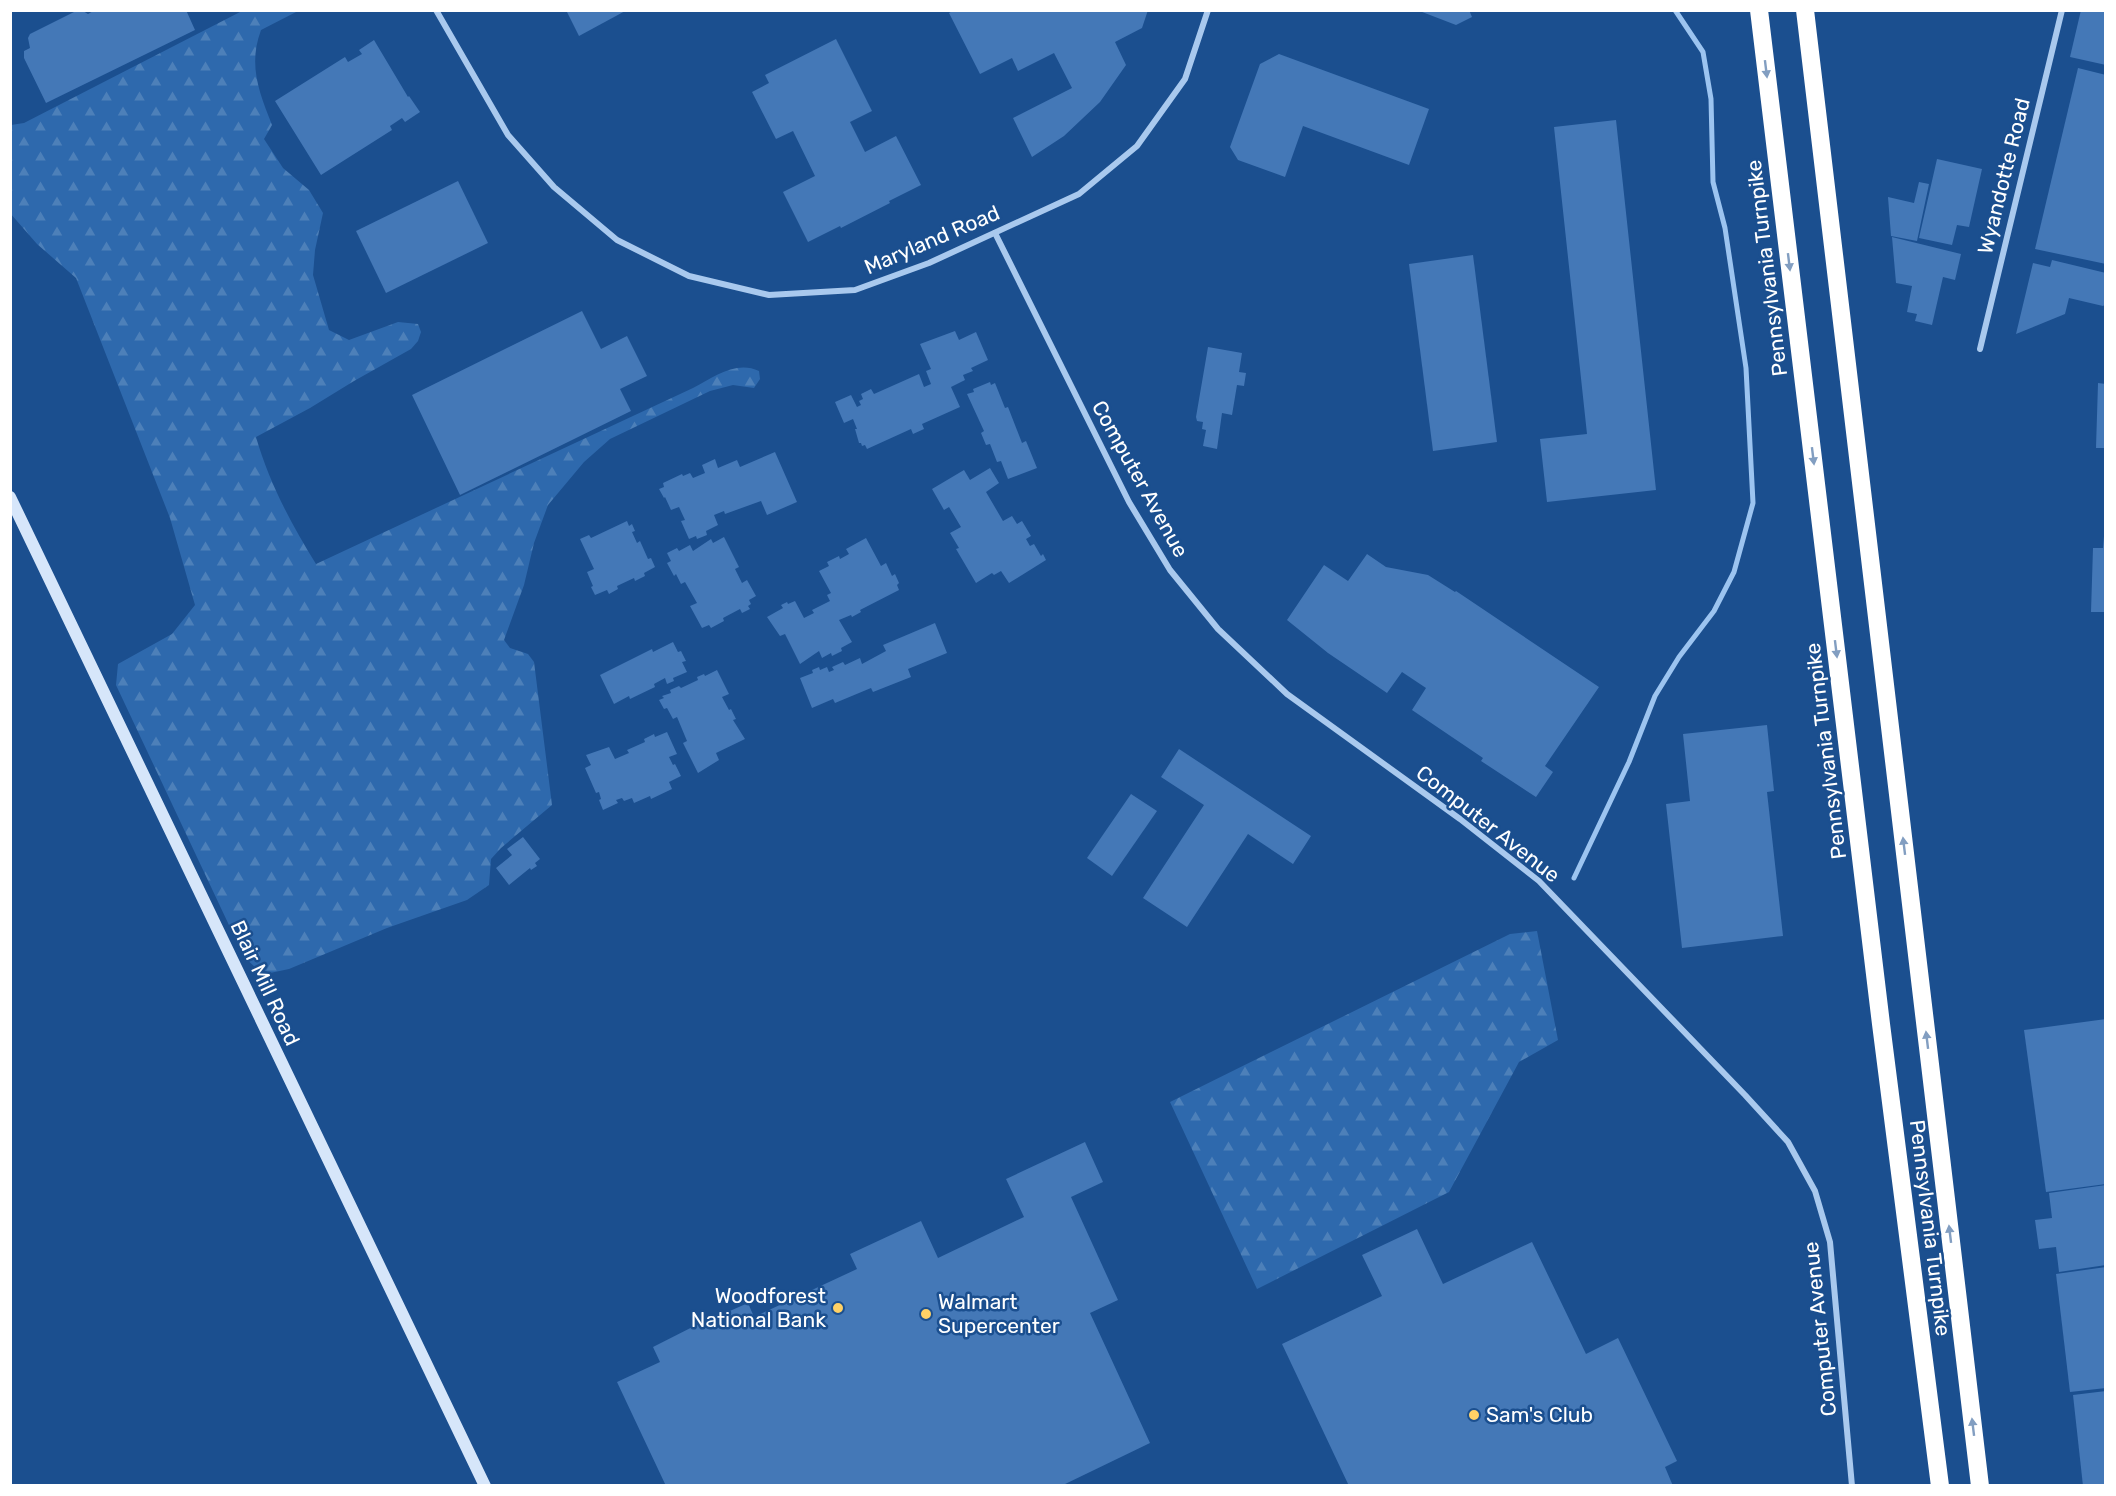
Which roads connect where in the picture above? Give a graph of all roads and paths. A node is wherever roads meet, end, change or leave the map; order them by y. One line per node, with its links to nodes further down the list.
1 (436, 10): 6 (street, Maryland Road)
2 (1208, 10): 6 (street, Maryland Road)
3 (1759, 10): 11 (highway, Pennsylvania Turnpike, one-way to 11)
4 (1805, 10): 12 (highway, Pennsylvania Turnpike, one-way to 4)
5 (2062, 10): 7 (street, Wyandotte Road)
6 (995, 233): 10 (street, Computer Avenue)
7 (1980, 349)
8 (10, 497): 9 (main road, Blair Mill Road)
9 (484, 1485)
10 (1852, 1485)
11 (1940, 1485)
12 (1980, 1485)

